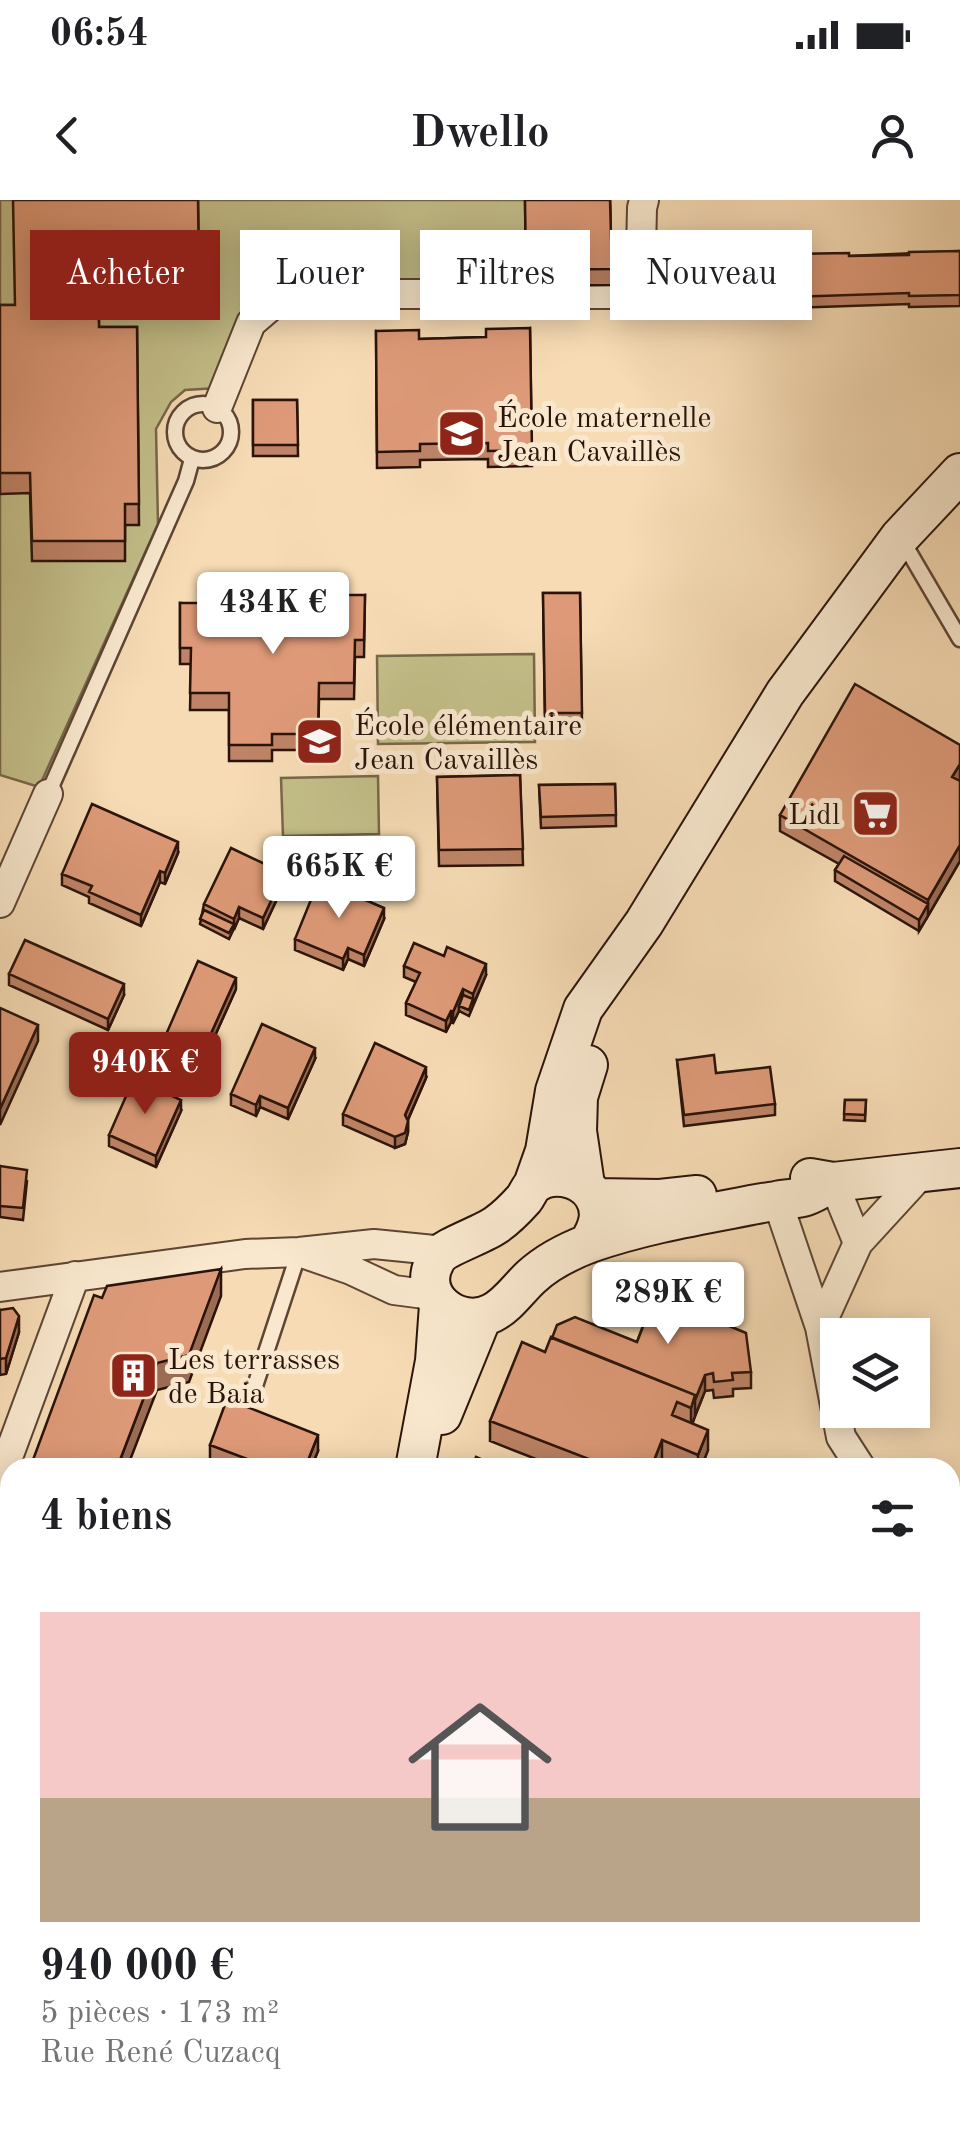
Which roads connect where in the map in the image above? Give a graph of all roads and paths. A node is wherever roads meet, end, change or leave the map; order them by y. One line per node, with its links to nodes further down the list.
1 (644, 200): 2 (street)
2 (217, 408): 3 (lane); 3 (lane)
3 (192, 459): 7 (lane)
4 (960, 473): 5 (main road)
5 (900, 537): 6 (lane); 9 (main road)
6 (960, 638)
7 (48, 794): 8 (street)
8 (0, 903)
9 (644, 923): 12 (main road); 13 (main road)
10 (942, 1170): 11 (main road); 15 (street)
11 (833, 1182): 13 (main road); 14 (main road); 15 (street)
12 (534, 1185): 13 (main road); 17 (main road)
13 (590, 1191): 16 (main road)
14 (776, 1200): 16 (main road); 24 (street)
15 (858, 1243): 23 (street)
16 (588, 1244): 22 (main road)
17 (444, 1251): 18 (street); 21 (main road)
18 (299, 1252): 19 (street); 21 (street); 25 (lane)
19 (74, 1276): 20 (street); 27 (street)
20 (0, 1287)
21 (436, 1300): 22 (main road); 28 (main road)
22 (482, 1317): 29 (main road)
23 (824, 1318)
24 (820, 1327)
25 (255, 1386)
26 (840, 1428): 30 (street)
27 (8, 1458)
28 (418, 1458)
29 (421, 1458)
30 (855, 1458)

